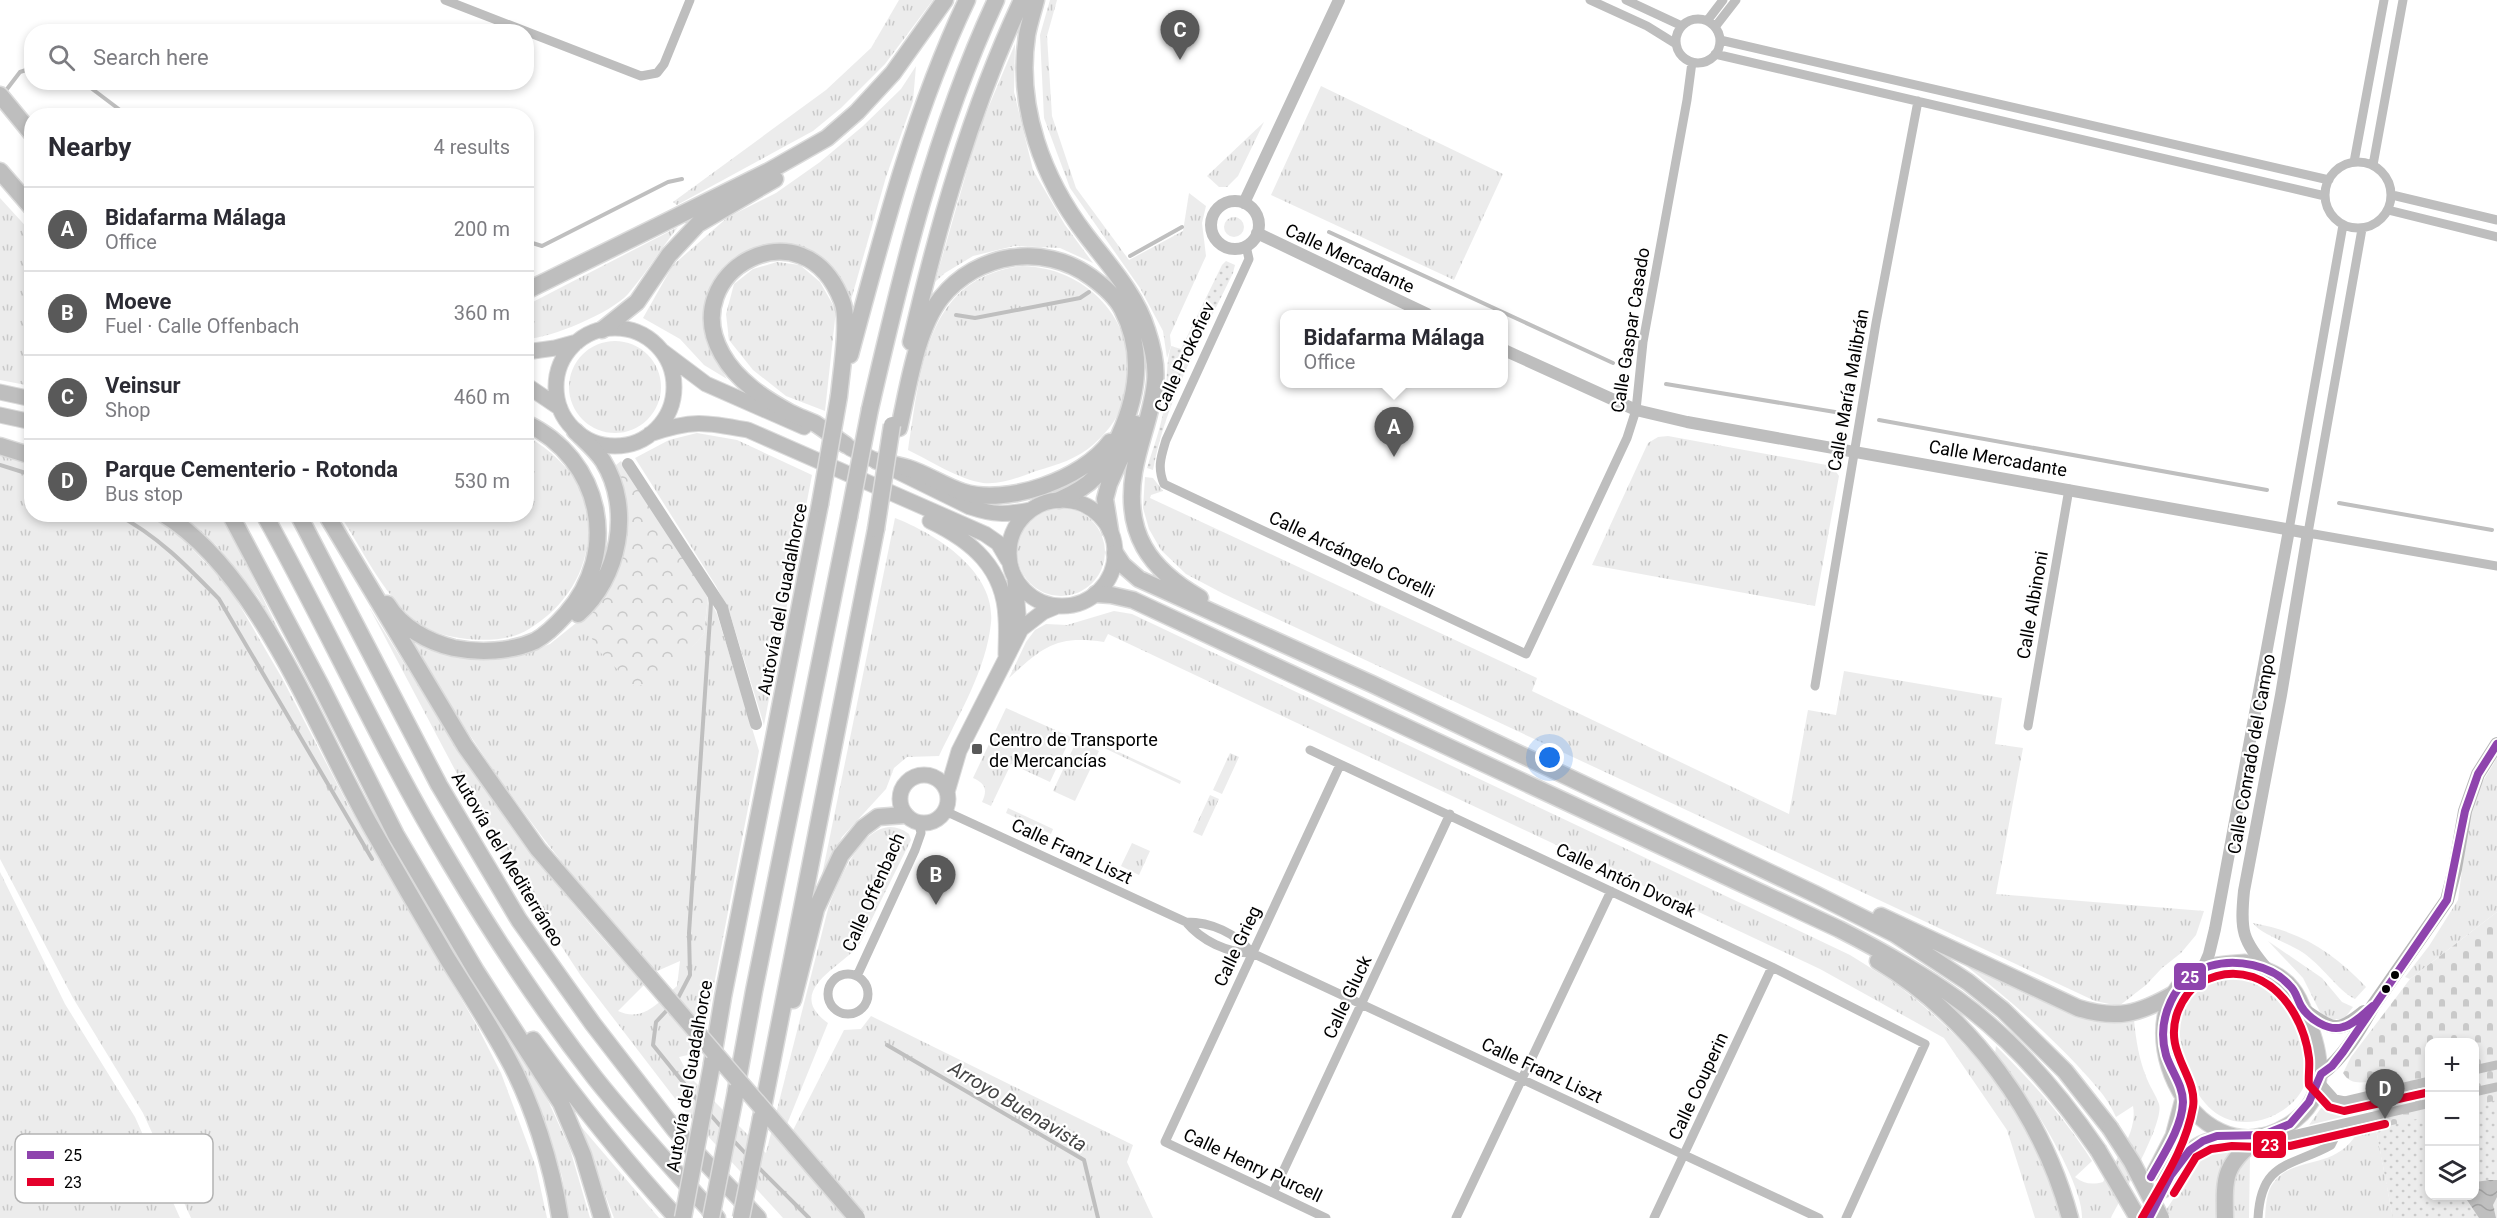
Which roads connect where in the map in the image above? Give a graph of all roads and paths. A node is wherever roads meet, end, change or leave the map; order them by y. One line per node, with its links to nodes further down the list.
1 (445, 0): 15 (street)
2 (690, 0): 18 (street)
3 (945, 0): 27 (highway)
4 (967, 0): 55 (highway, Autovía del Guadalhorce)
5 (996, 0): 142 (highway, bridge)
6 (1022, 0): 62 (highway)
7 (1036, 0): 51 (highway)
8 (1339, 0): 37 (street)
9 (1590, 0): 20 (street)
10 (1626, 0): 17 (street)
11 (1723, 0): 16 (street)
12 (1736, 0): 16 (street)
13 (2384, 0): 29 (street)
14 (2403, 0): 30 (street)
15 (507, 24)
16 (1711, 24): 17 (street); 19 (street)
17 (1682, 26): 20 (street)
18 (534, 35)
19 (1720, 40): 21 (street); 32 (street)
20 (1676, 44): 22 (street)
21 (1715, 54): 22 (street); 24 (street)
22 (1692, 63): 58 (street, Calle Gaspar Casado)
23 (0, 94): 25 (highway); 26 (highway)
24 (1918, 101): 35 (street); 68 (street, Calle María Malibrán)
25 (24, 116)
26 (24, 124)
27 (827, 138): 45 (highway); 47 (highway)
28 (0, 160): 33 (highway)
29 (2354, 162): 30 (street); 32 (street)
30 (2373, 165): 34 (street)
31 (0, 171): 36 (highway)
32 (2329, 180): 35 (street)
33 (24, 184)
34 (2392, 195): 38 (street); 39 (street)
35 (2325, 196): 40 (street)
36 (24, 199)
37 (1244, 203): 42 (street); 44 (street)
38 (2388, 210): 41 (street); 43 (street)
39 (2497, 220)
40 (2343, 225): 41 (street); 83 (street)
41 (2362, 229): 84 (street)
42 (1257, 233): 44 (street); 46 (street, Calle Mercadante)
43 (2497, 237)
44 (1246, 246): 72 (street, Calle Prokofiev)
45 (534, 287)
46 (1417, 310)
47 (602, 330): 48 (main road); 50 (main road)
48 (577, 342): 49 (main road); 57 (main road)
49 (534, 351)
50 (662, 351): 65 (main road); 67 (main road)
51 (1152, 352): 82 (highway); 91 (highway)
52 (1508, 352): 58 (street, Calle Mercadante)
53 (534, 390): 57 (main road)
54 (0, 392): 56 (main road)
55 (839, 396): 67 (highway); 141 (highway, Autovía del Guadalhorce, bridge)
56 (24, 397)
57 (560, 408): 64 (main road)
58 (1636, 410): 68 (street, Calle Mercadante); 93 (street, Calle Gaspar Casado)
59 (0, 415): 61 (main road)
60 (1128, 417): 62 (highway); 70 (highway); 74 (highway)
61 (24, 420)
62 (896, 426): 120 (highway, bridge)
63 (534, 429): 92 (highway)
64 (575, 431): 65 (main road); 92 (highway)
65 (650, 434): 71 (main road)
66 (0, 446): 69 (highway)
67 (846, 446): 70 (main road)
68 (1854, 451): 73 (street, Calle Mercadante); 95 (street, Calle María Malibrán)
69 (24, 454)
70 (877, 461): 75 (main road)
71 (841, 471): 86 (main road); 94 (main road)
72 (1164, 484): 93 (street, Calle Arcángelo Corelli)
73 (2069, 489): 83 (street, Calle Mercadante); 96 (street, Calle Albinoni)
74 (1059, 500): 75 (main road); 82 (main road)
75 (1030, 510): 86 (main road)
76 (176, 522): 138 (highway)
77 (234, 522): 109 (highway)
78 (268, 522): 143 (highway)
79 (302, 522): 145 (highway, Autovía del Mediterráneo)
80 (332, 522): 92 (highway)
81 (332, 522): 146 (highway, bridge)
82 (1110, 530): 85 (main road)
83 (2289, 530): 84 (street, Calle Mercadante); 113 (street, Calle Conrado del Campo)
84 (2308, 533): 87 (street, Calle Mercadante); 114 (street, Calle Conrado del Campo)
85 (1115, 553): 89 (main road); 91 (highway)
86 (1008, 560): 88 (main road)
87 (2497, 566)
88 (1015, 580): 90 (main road); 94 (main road)
89 (1096, 594): 90 (main road); 110 (highway)
90 (1056, 607): 94 (main road)
91 (1274, 639): 107 (highway)
92 (536, 640)
93 (1526, 654)
94 (1006, 655): 99 (main road)
95 (1815, 686)
96 (2028, 726)
97 (2497, 744): 118 (main road)
98 (1310, 750): 100 (street, Calle Antón Dvorak)
99 (959, 751): 101 (main road); 102 (main road)
100 (1340, 765): 104 (street, Calle Antón Dvorak); 111 (street, Calle Grieg)
101 (926, 774): 102 (main road); 105 (main road)
102 (947, 792): 103 (main road)
103 (945, 811): 105 (main road); 108 (street, Calle Franz Liszt)
104 (1450, 814): 106 (street, Calle Antón Dvorak); 117 (street, Calle Gluck)
105 (912, 819): 115 (street, Calle Offenbach); 120 (highway)
106 (1611, 891): 112 (street, Calle Antón Dvorak); 124 (street)
107 (1815, 894): 116 (highway); 154 (highway, bridge)
108 (1186, 922): 111 (street, Calle Franz Liszt); 111 (street, Calle Franz Liszt)
109 (448, 923): 139 (highway); 140 (highway)
110 (1839, 929): 152 (highway); 153 (highway, bridge)
111 (1252, 953): 117 (street, Calle Franz Liszt); 133 (street, Calle Grieg)
112 (1772, 967): 134 (street, Calle Couperin); 151 (street, Calle Antón Dvorak)
113 (2203, 968): 114 (main road); 116 (main road)
114 (2270, 972): 119 (main road)
115 (857, 976): 115 (street)
116 (2174, 994): 128 (main road)
117 (1362, 1004): 124 (street, Calle Franz Liszt); 137 (street, Calle Gluck)
118 (2373, 1006): 119 (main road); 123 (main road)
119 (2305, 1011): 123 (main road)
120 (774, 1048): 144 (highway, bridge)
121 (2497, 1065): 122 (street)
122 (2479, 1069)
123 (2320, 1077): 125 (street); 132 (main road)
124 (1522, 1079): 134 (street, Calle Franz Liszt); 148 (street)
125 (2425, 1082)
126 (2497, 1087): 127 (street)
127 (2479, 1091)
128 (2183, 1098): 131 (main road); 135 (main road)
129 (2425, 1104): 130 (street)
130 (2334, 1126): 132 (street); 156 (street)
131 (2231, 1135): 132 (main road); 136 (main road)
132 (2265, 1135): 155 (highway)
133 (1165, 1142): 137 (street, Calle Henry Purcell)
134 (1684, 1155): 149 (street, Calle Couperin); 150 (street, Calle Franz Liszt)
135 (2154, 1173)
136 (2164, 1190)
137 (1273, 1193): 147 (street, Calle Henry Purcell)
138 (560, 1218)
139 (602, 1218)
140 (677, 1218)
141 (682, 1218)
142 (711, 1218)
143 (717, 1218)
144 (741, 1218)
145 (758, 1218)
146 (857, 1218)
147 (1326, 1218)
148 (1456, 1218)
149 (1654, 1218)
150 (1819, 1218)
151 (1846, 1218)
152 (2070, 1218)
153 (2138, 1218)
154 (2161, 1218)
155 (2225, 1218)
156 (2258, 1218)

